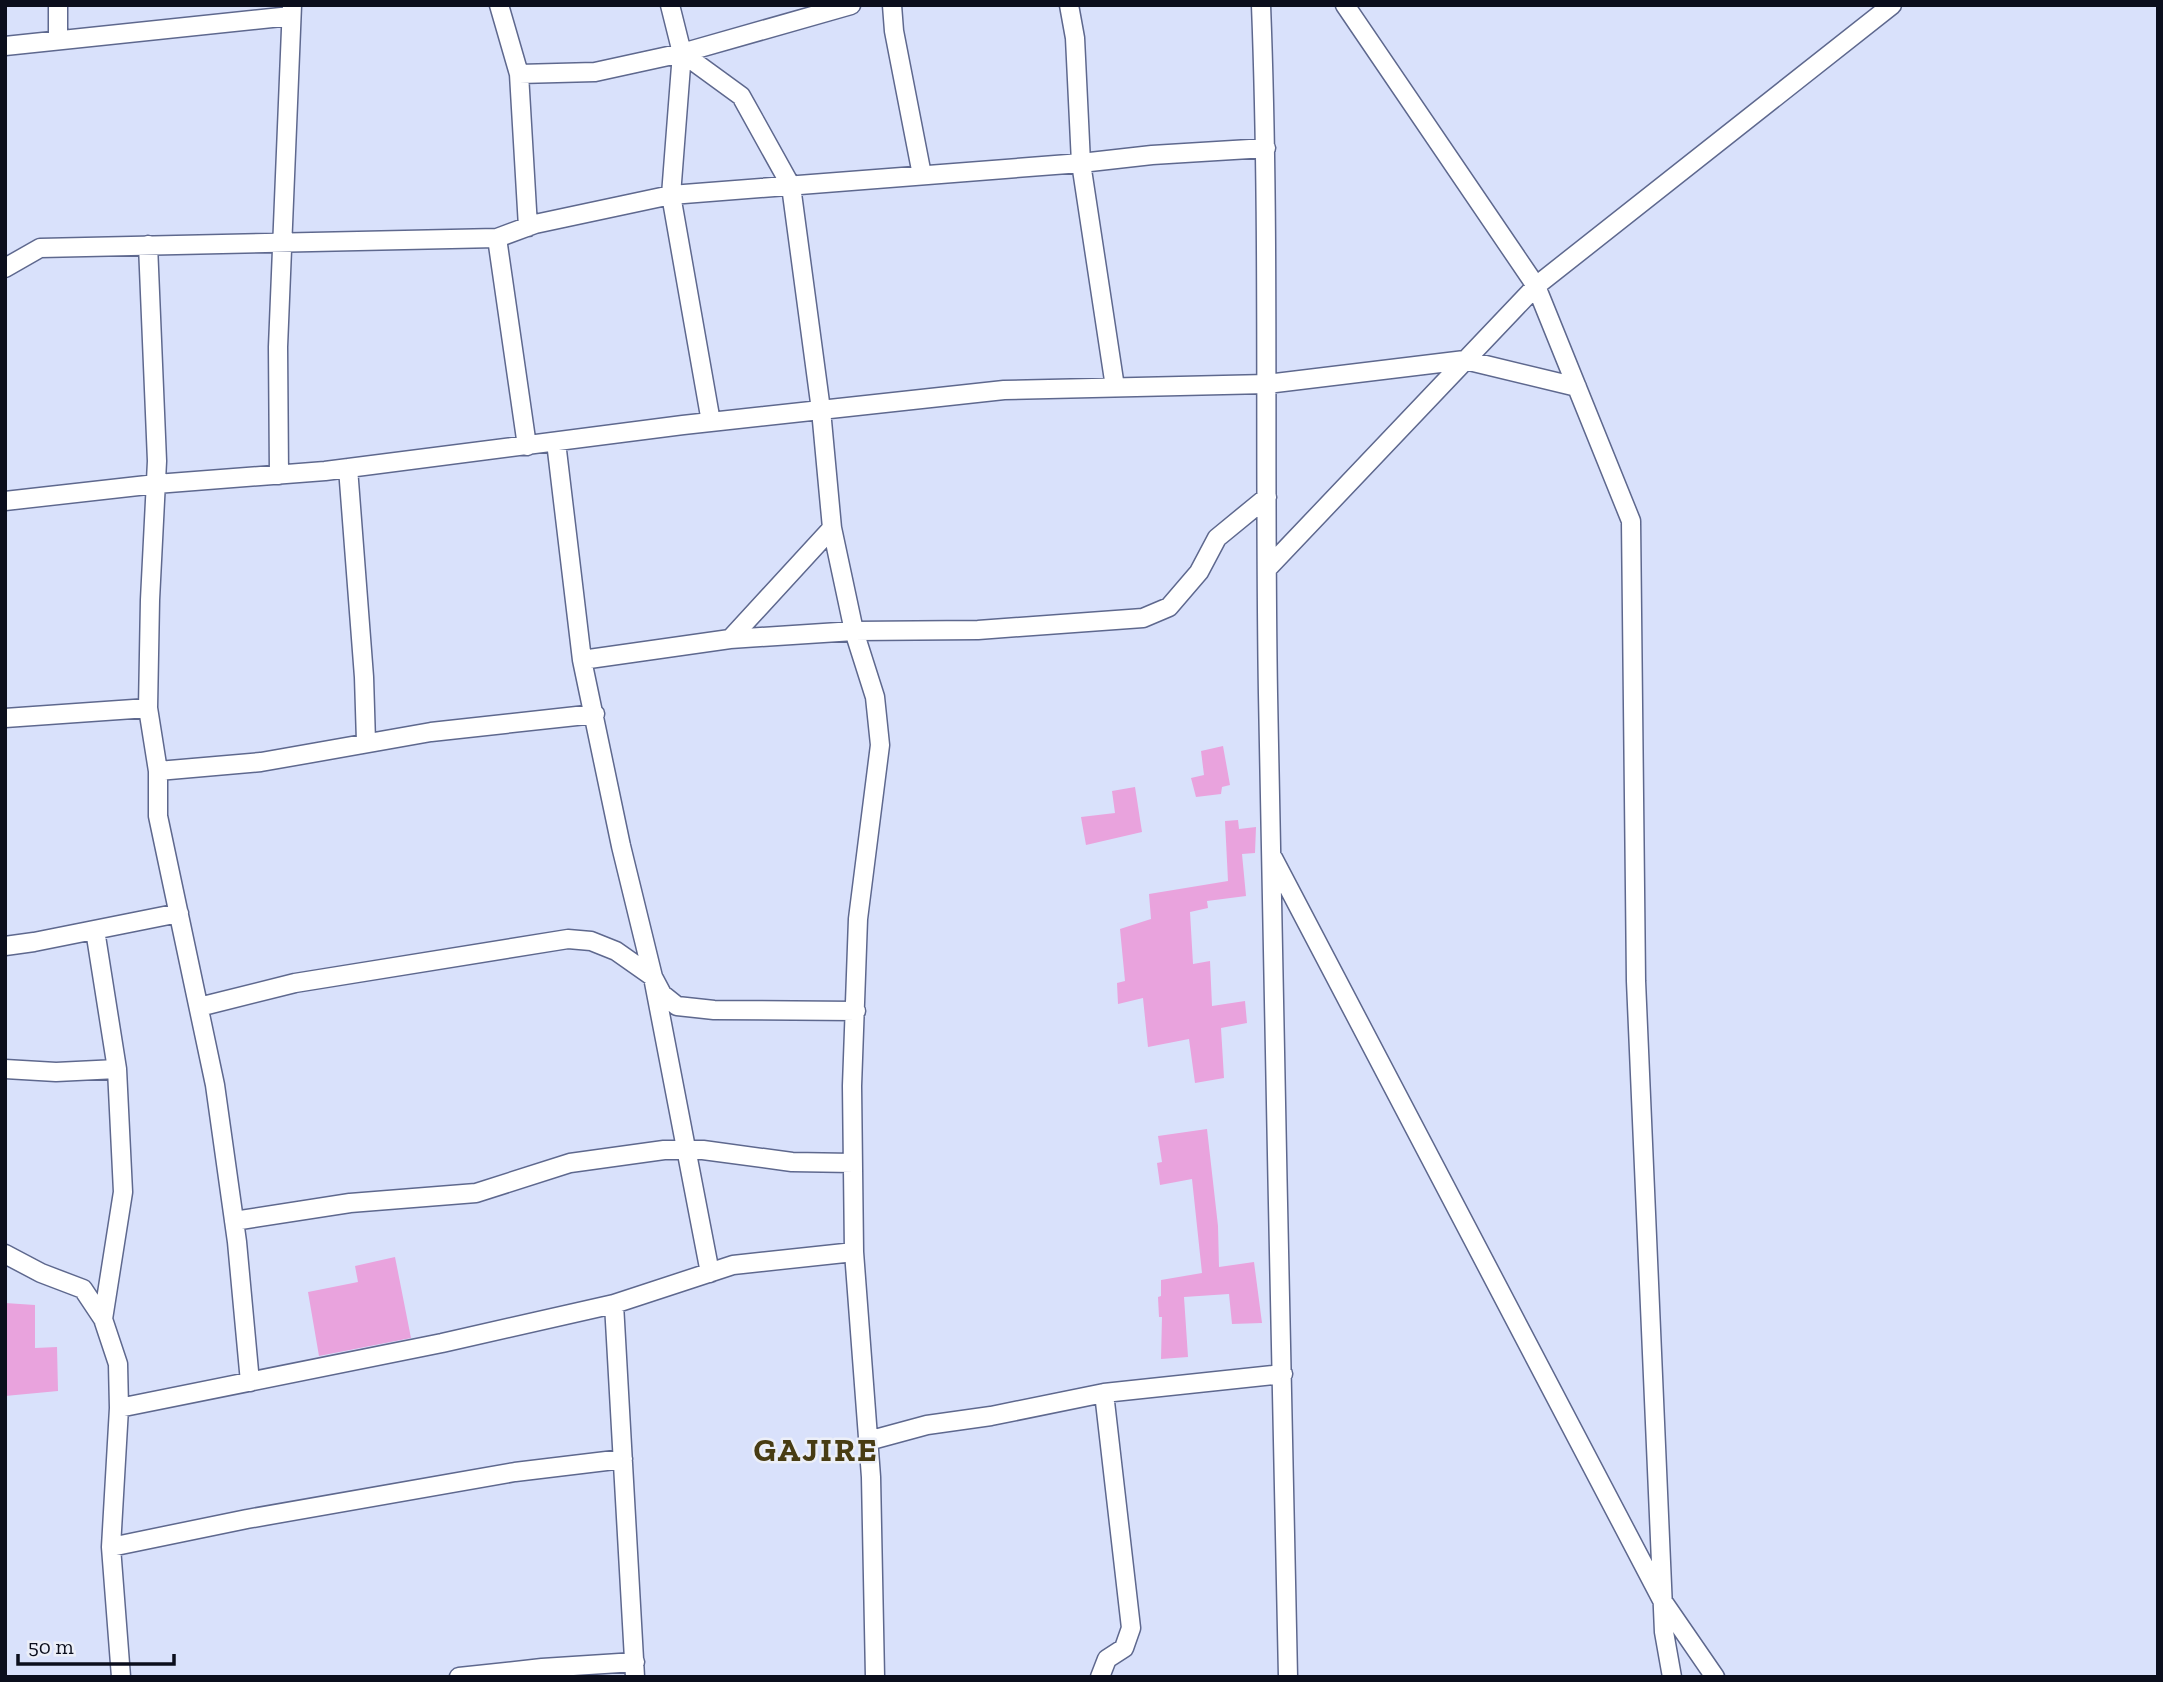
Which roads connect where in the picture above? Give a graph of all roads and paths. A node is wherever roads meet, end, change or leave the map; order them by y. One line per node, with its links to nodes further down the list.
1 (58, 5): 11 (street)
2 (499, 5): 14 (street)
3 (670, 5): 13 (street)
4 (851, 5): 13 (street)
5 (892, 5): 17 (street)
6 (1069, 5): 16 (street)
7 (1261, 5): 15 (street)
8 (1345, 5): 25 (street)
9 (1892, 5): 25 (street)
10 (291, 10): 11 (street); 22 (street)
11 (58, 39): 12 (street)
12 (5, 46)
13 (682, 53): 14 (street); 18 (street); 19 (street)
14 (519, 74): 20 (street)
15 (1266, 148): 16 (street); 27 (street)
16 (1081, 163): 17 (street); 28 (street)
17 (922, 176): 18 (street)
18 (791, 186): 19 (street); 30 (street)
19 (671, 195): 20 (street); 31 (street)
20 (528, 227): 21 (street)
21 (497, 238): 22 (street); 33 (street)
22 (281, 244): 23 (street); 35 (street)
23 (148, 245): 24 (street); 36 (street)
24 (5, 268)
25 (1536, 286): 26 (street); 29 (street)
26 (1465, 360): 27 (street); 29 (street); 40 (street)
27 (1267, 384): 28 (street); 37 (street)
28 (1115, 387): 30 (street)
29 (1577, 387): 73 (street)
30 (821, 410): 31 (street); 39 (street)
31 (711, 422): 32 (street)
32 (555, 442): 33 (street); 43 (street)
33 (527, 446): 34 (street)
34 (348, 468): 35 (street); 47 (street)
35 (279, 475): 36 (street)
36 (156, 484): 38 (street); 44 (street)
37 (1267, 497): 40 (street); 41 (street)
38 (5, 501)
39 (832, 528): 41 (street); 42 (street)
40 (1267, 569): 49 (street)
41 (854, 631): 42 (street); 55 (street)
42 (730, 639): 43 (street)
43 (582, 660): 45 (street)
44 (148, 708): 46 (street); 48 (street)
45 (594, 714): 47 (street); 53 (street)
46 (5, 718)
47 (366, 742): 48 (street)
48 (158, 771): 50 (street)
49 (1271, 855): 66 (street); 73 (street)
50 (179, 913): 51 (street); 54 (street)
51 (95, 930): 52 (street); 57 (street)
52 (5, 946)
53 (653, 977): 54 (street); 55 (street); 58 (street)
54 (199, 1007): 60 (street)
55 (856, 1011): 59 (street)
56 (5, 1069): 57 (street)
57 (117, 1069): 65 (street)
58 (687, 1150): 59 (street); 60 (street); 63 (street)
59 (853, 1163): 61 (street)
60 (234, 1221): 67 (street)
61 (855, 1252): 63 (street); 70 (street)
62 (5, 1254): 65 (street)
63 (710, 1273): 64 (street)
64 (614, 1304): 67 (street); 71 (street)
65 (103, 1319): 69 (street)
66 (1283, 1374): 68 (street); 79 (street)
67 (250, 1382): 69 (street)
68 (1104, 1393): 70 (street); 78 (street)
69 (119, 1408): 72 (street)
70 (868, 1441): 77 (street)
71 (622, 1459): 72 (street); 74 (street)
72 (111, 1547): 75 (street)
73 (1662, 1600): 80 (street); 81 (street)
74 (635, 1670): 76 (street)
75 (121, 1677)
76 (459, 1677)
77 (874, 1677)
78 (1100, 1677)
79 (1288, 1677)
80 (1672, 1677)
81 (1715, 1677)

